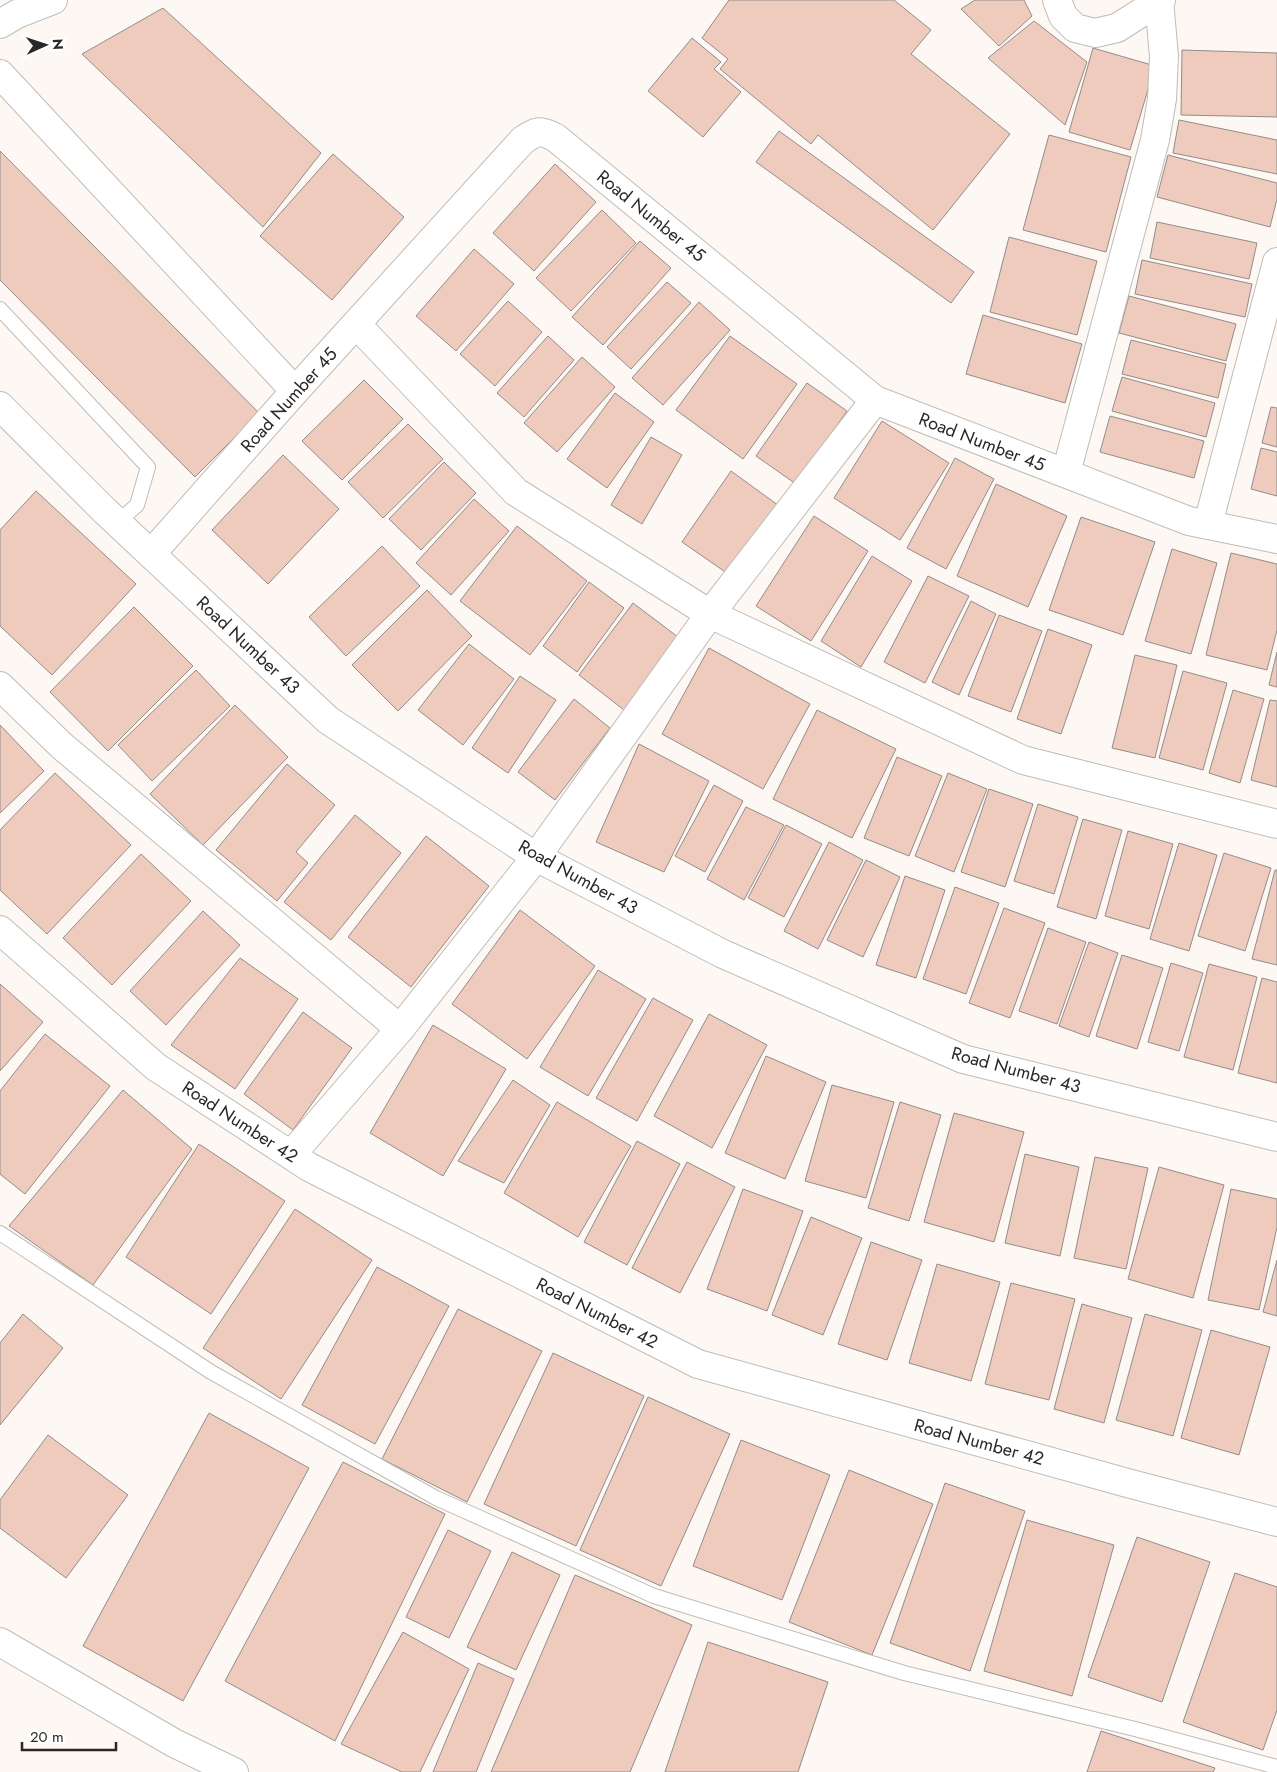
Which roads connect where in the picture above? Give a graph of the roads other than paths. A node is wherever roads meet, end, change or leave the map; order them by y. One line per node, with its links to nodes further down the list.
1 (53, 0): 4 (street)
2 (1057, 0): 3 (street)
3 (1160, 0): 12 (street)
4 (12, 13)
5 (0, 74): 9 (street)
6 (1277, 262): 14 (street)
7 (0, 308): 13 (lane)
8 (357, 325): 9 (street, Road Number 45); 10 (street, Road Number 45); 17 (street)
9 (295, 391): 16 (street, Road Number 45)
10 (875, 400): 12 (street, Road Number 45); 17 (street)
11 (0, 406): 13 (street, Road Number 43)
12 (1066, 473): 14 (street, Road Number 45)
13 (118, 522): 16 (street, Road Number 43)
14 (1208, 524): 15 (street, Road Number 45)
15 (1277, 539)
16 (151, 554): 20 (street, Road Number 43)
17 (710, 614): 19 (street); 20 (street)
18 (0, 686): 22 (street)
19 (1277, 824)
20 (536, 857): 22 (street); 23 (street, Road Number 43)
21 (0, 930): 24 (street, Road Number 42)
22 (400, 1029): 24 (street)
23 (1277, 1137)
24 (292, 1155): 26 (street, Road Number 42)
25 (0, 1233): 28 (lane)
26 (1277, 1522)
27 (0, 1642): 29 (street)
28 (1277, 1767)
29 (234, 1772)

